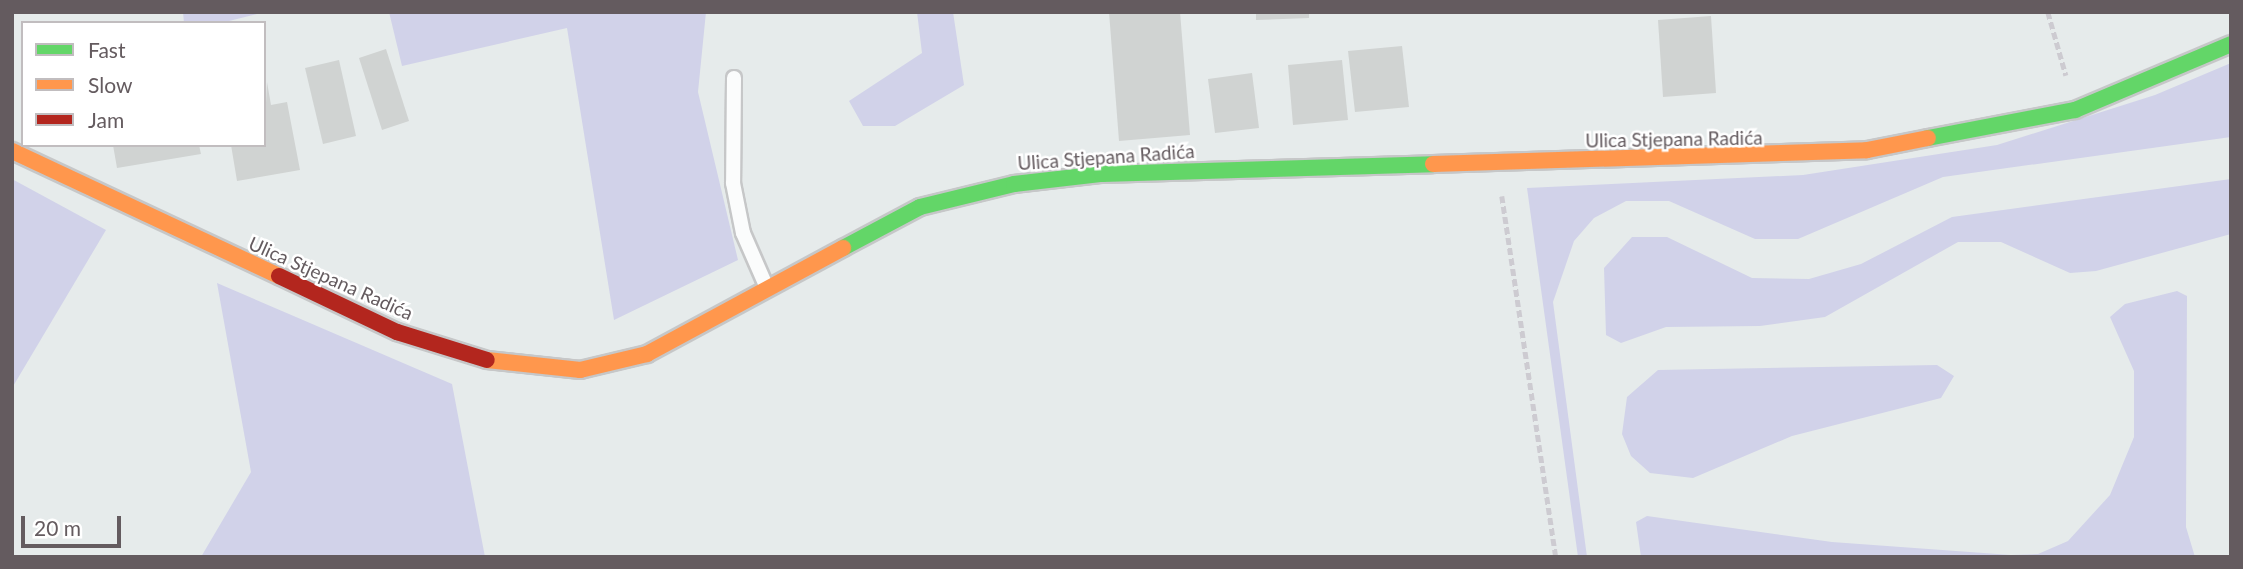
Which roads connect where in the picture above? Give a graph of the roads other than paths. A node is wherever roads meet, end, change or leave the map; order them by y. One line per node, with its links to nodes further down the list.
1 (2231, 44): 4 (street, Ulica Stjepana Radića)
2 (734, 78): 4 (lane)
3 (12, 150): 4 (street, Ulica Stjepana Radića)
4 (767, 289)

